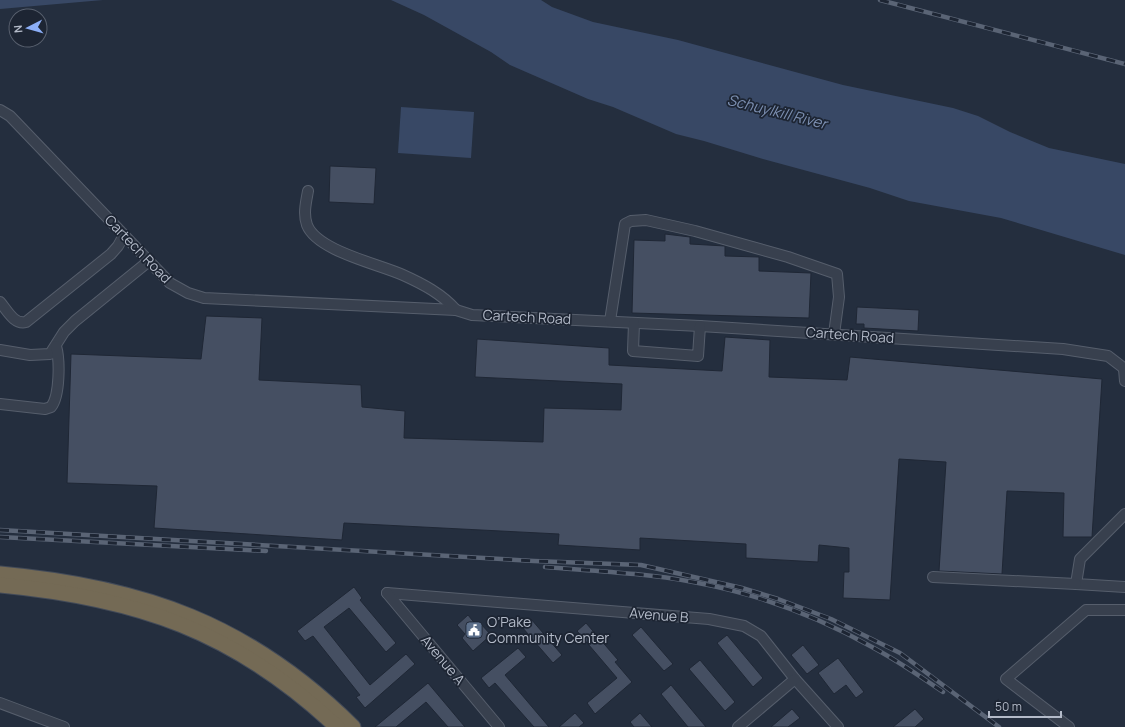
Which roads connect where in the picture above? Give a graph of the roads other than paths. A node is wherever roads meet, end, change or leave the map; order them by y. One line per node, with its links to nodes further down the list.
1 (0, 110): 3 (street, Cartech Road)
2 (308, 192): 6 (street)
3 (124, 235): 4 (street, Cartech Road); 5 (street)
4 (149, 261): 6 (street, Cartech Road); 11 (street)
5 (0, 302)
6 (456, 310): 7 (street, Cartech Road)
7 (610, 321): 8 (street, Cartech Road); 10 (street)
8 (634, 323): 9 (street, Cartech Road); 9 (street)
9 (700, 326): 10 (street, Cartech Road)
10 (834, 334): 13 (street, Cartech Road)
11 (56, 346): 12 (street); 15 (street)
12 (0, 350)
13 (1125, 369): 14 (street)
14 (1125, 381)
15 (0, 404)
16 (1125, 514): 19 (street)
17 (0, 574): 28 (highway)
18 (933, 577): 19 (street)
19 (1076, 584): 21 (street)
20 (0, 585): 27 (highway)
21 (1125, 587)
22 (387, 592): 24 (street, Avenue B); 29 (street, Avenue A)
23 (1125, 610): 32 (street)
24 (794, 679): 30 (street); 31 (street, Avenue B)
25 (0, 703): 26 (street)
26 (64, 727)
27 (337, 727)
28 (353, 727)
29 (499, 727)
30 (738, 727)
31 (838, 727)
32 (1069, 727)

